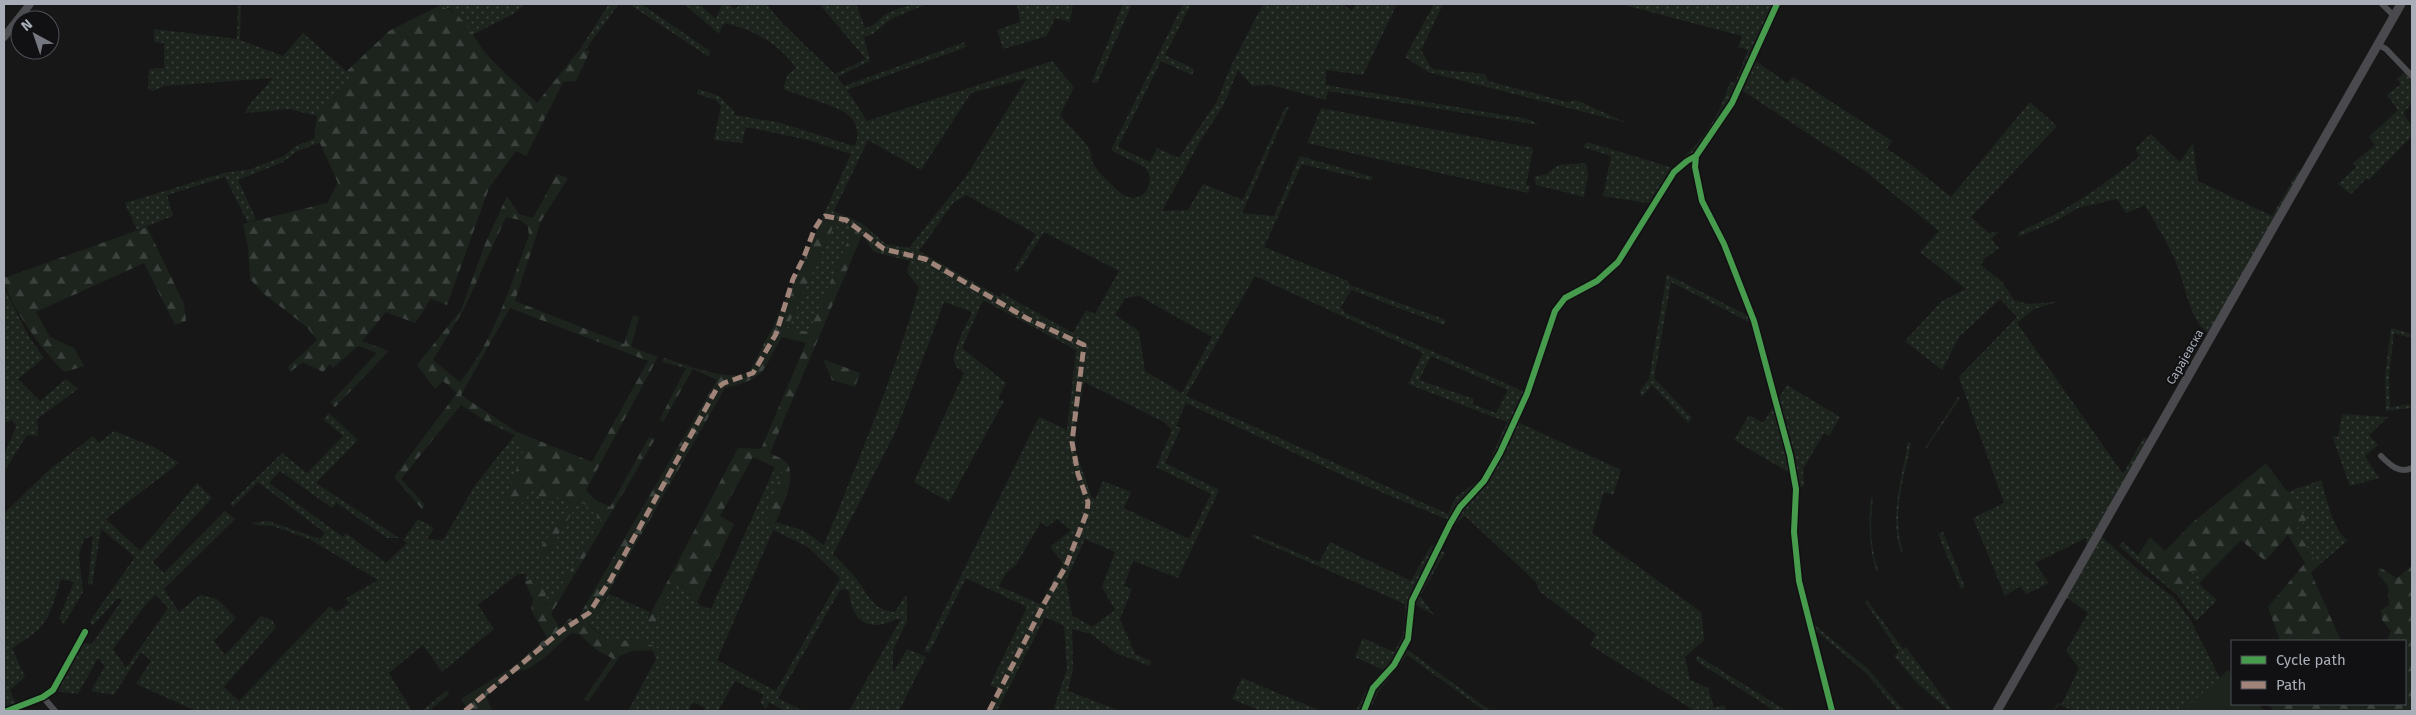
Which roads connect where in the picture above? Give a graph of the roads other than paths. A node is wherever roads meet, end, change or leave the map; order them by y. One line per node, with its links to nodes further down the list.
1 (30, 4): 6 (street)
2 (1777, 4): 9 (street)
3 (2382, 4): 5 (street)
4 (2401, 4): 5 (main road, Сарајевска)
5 (2394, 16): 7 (main road, Сарајевска)
6 (4, 38)
7 (2377, 44): 8 (street); 18 (main road, Сарајевска)
8 (2412, 76)
9 (1696, 156): 16 (street); 17 (street)
10 (2381, 456): 11 (street)
11 (2412, 468)
12 (85, 632): 13 (street)
13 (42, 697): 14 (street); 15 (street)
14 (7, 711)
15 (55, 711)
16 (1364, 711)
17 (1832, 711)
18 (1997, 711)

